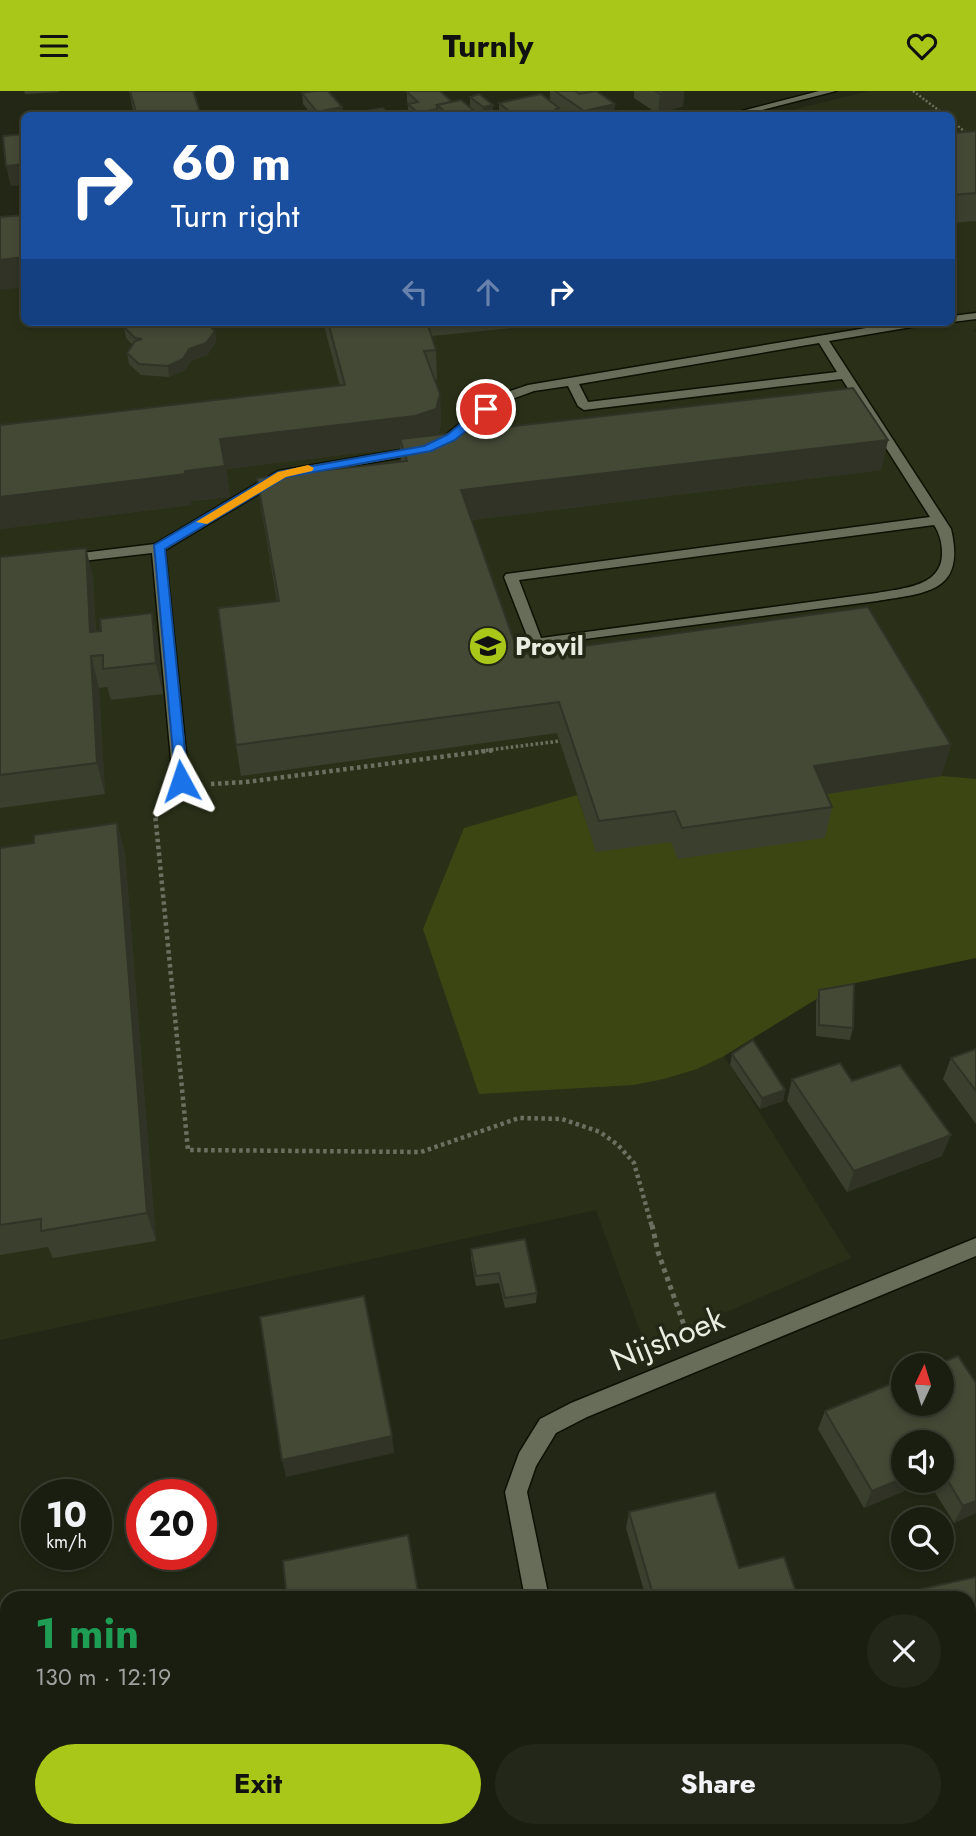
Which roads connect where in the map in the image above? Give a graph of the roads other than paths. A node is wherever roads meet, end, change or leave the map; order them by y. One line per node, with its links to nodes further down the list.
1 (831, 91): 2 (street)
2 (744, 112)
3 (976, 316): 4 (street)
4 (955, 319)
5 (899, 326): 6 (street)
6 (822, 339): 7 (street); 8 (street)
7 (845, 375): 8 (street); 9 (street)
8 (572, 381): 10 (street)
9 (938, 520): 9 (street)
10 (158, 548): 11 (street); 12 (street)
11 (53, 561)
12 (181, 781)
13 (974, 1252): 14 (street, Nijshoek)
14 (536, 1591)

